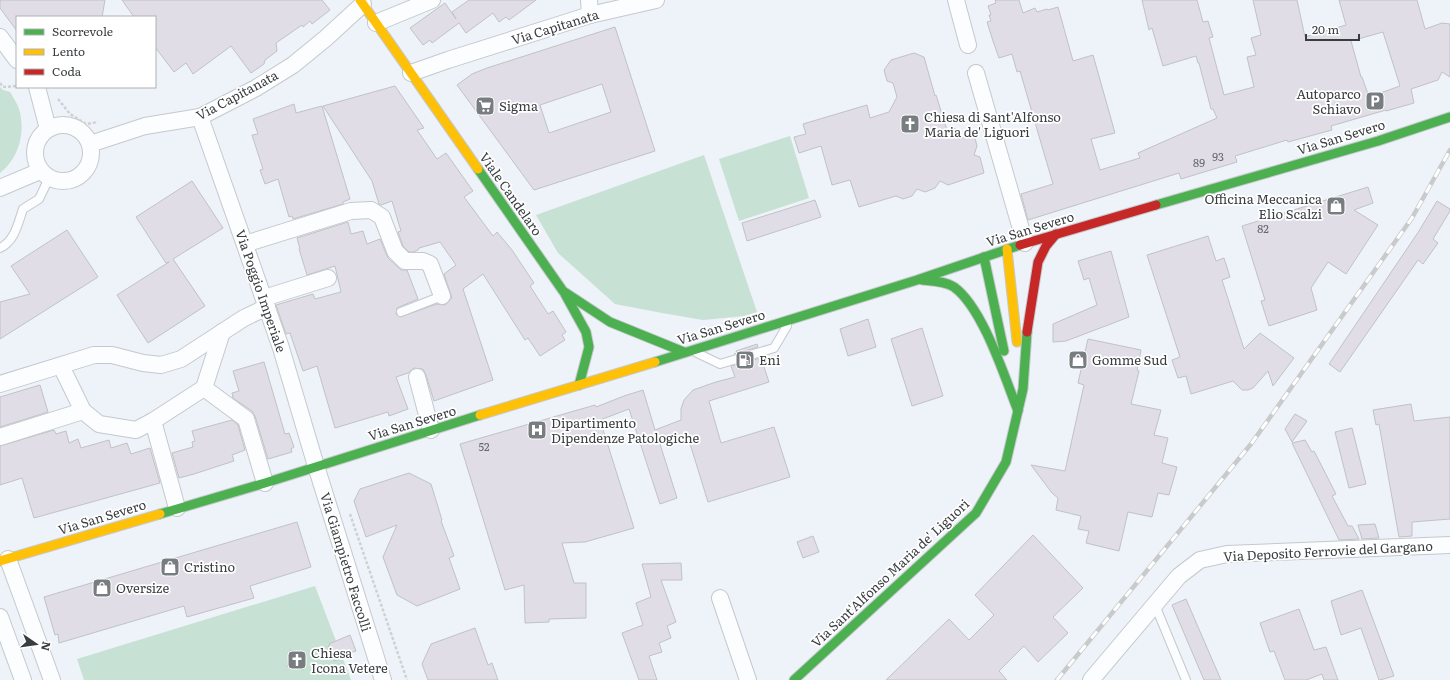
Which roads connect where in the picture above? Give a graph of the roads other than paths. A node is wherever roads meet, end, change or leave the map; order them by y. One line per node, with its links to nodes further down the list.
1 (432, 0): 6 (street)
2 (956, 0): 8 (street)
3 (650, 1): 5 (street, Via Capitanata)
4 (361, 2): 6 (main road, Viale Candelaro); 13 (street, Via Capitanata)
5 (589, 8): 10 (street, Via Capitanata)
6 (376, 24): 10 (main road, Viale Candelaro)
7 (0, 37): 9 (street)
8 (968, 45)
9 (16, 59)
10 (411, 73): 27 (main road, Viale Candelaro)
11 (976, 73): 20 (street)
12 (37, 88): 15 (street)
13 (200, 117): 16 (street, Via Capitanata); 21 (street, Via Poggio Imperiale)
14 (1450, 117): 19 (main road, Via San Severo)
15 (48, 129): 16 (street); 17 (street)
16 (90, 144): 17 (street)
17 (45, 175): 18 (street); 22 (lane)
18 (0, 188)
19 (1056, 234): 20 (main road, Via San Severo); 39 (main road)
20 (1025, 243): 23 (main road, Via San Severo)
21 (245, 244): 28 (street); 29 (street, Via Poggio Imperiale)
22 (0, 248)
23 (1007, 250): 24 (main road, Via San Severo); 39 (main road)
24 (984, 257): 26 (main road, Via San Severo); 41 (main road)
25 (328, 278): 29 (street)
26 (916, 280): 31 (main road, Via San Severo); 41 (main road)
27 (563, 291): 33 (main road, Viale Candelaro); 37 (main road)
28 (442, 296): 30 (lane)
29 (265, 303): 32 (street); 45 (street, Via Poggio Imperiale)
30 (401, 312)
31 (790, 320): 33 (main road, Via San Severo); 33 (lane)
32 (222, 332): 34 (street); 38 (street)
33 (688, 351): 37 (main road, Via San Severo)
34 (62, 366): 36 (street); 40 (street)
35 (417, 377): 43 (street)
36 (0, 384)
37 (579, 385): 43 (main road, Via San Severo)
38 (204, 388): 42 (street); 46 (street)
39 (1023, 389): 41 (main road, Via Sant'Alfonso Maria de' Liguori)
40 (83, 411): 42 (street); 44 (street)
41 (1018, 411): 57 (main road, Via Sant'Alfonso Maria de' Liguori)
42 (153, 421): 47 (street)
43 (431, 430): 45 (main road, Via San Severo)
44 (0, 438)
45 (316, 466): 46 (main road, Via San Severo); 55 (street, Via Giampietro Faccolli)
46 (265, 483): 47 (main road, Via San Severo)
47 (178, 508): 49 (main road, Via San Severo)
48 (1450, 545): 51 (street, Via Deposito Ferrovie del Gargano)
49 (4, 560): 54 (street)
50 (720, 598): 56 (street)
51 (1155, 605): 58 (street, Via Deposito Ferrovie del Gargano); 59 (lane)
52 (0, 617): 53 (street)
53 (23, 680)
54 (52, 680)
55 (383, 680)
56 (748, 680)
57 (794, 680)
58 (1092, 680)
59 (1186, 680)

